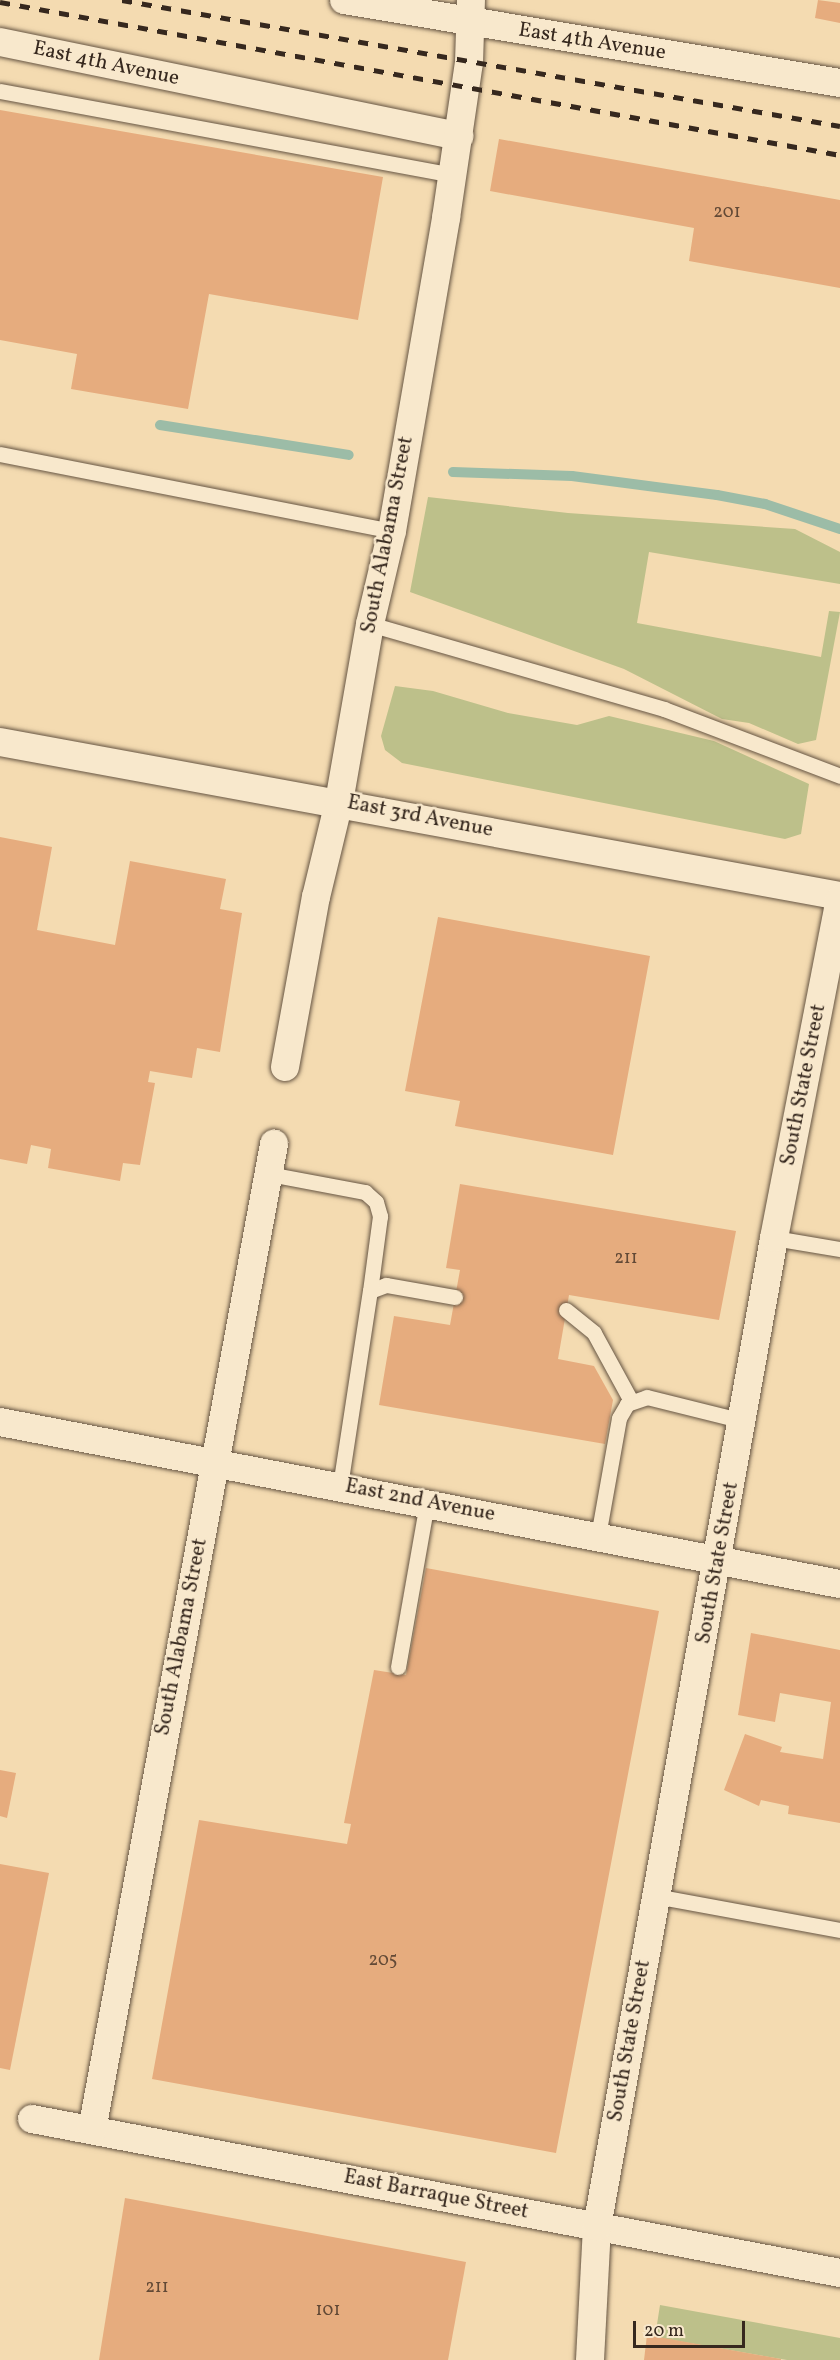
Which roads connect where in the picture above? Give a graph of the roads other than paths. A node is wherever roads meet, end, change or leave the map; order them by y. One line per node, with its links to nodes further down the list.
1 (344, 0): 2 (street, East 4th Avenue)
2 (472, 11): 4 (street, East 4th Avenue); 6 (street, South Alabama Street)
3 (0, 42): 6 (street, East 4th Avenue)
4 (840, 83)
5 (0, 90): 7 (lane)
6 (459, 136): 7 (street, South Alabama Street)
7 (453, 175): 9 (street, South Alabama Street)
8 (0, 454): 9 (lane)
9 (392, 531): 10 (street, South Alabama Street)
10 (369, 624): 12 (lane); 13 (street, South Alabama Street)
11 (0, 742): 13 (street, East 3rd Avenue)
12 (840, 776)
13 (339, 802): 14 (street, East 3rd Avenue); 15 (street, South Alabama Street)
14 (840, 898): 18 (street, South State Street)
15 (285, 1067)
16 (274, 1144): 17 (street, South Alabama Street)
17 (269, 1174): 20 (lane); 26 (street, South Alabama Street)
18 (774, 1238): 19 (lane); 25 (street, South State Street)
19 (840, 1249)
20 (370, 1291): 21 (lane); 27 (lane)
21 (455, 1297)
22 (566, 1310): 23 (lane)
23 (631, 1401): 25 (lane); 29 (lane)
24 (0, 1422): 26 (street, East 2nd Avenue)
25 (743, 1422): 30 (street, South State Street)
26 (215, 1462): 27 (street, East 2nd Avenue); 36 (street, South Alabama Street)
27 (340, 1486): 28 (street, East 2nd Avenue)
28 (427, 1502): 29 (street, East 2nd Avenue); 32 (lane)
29 (597, 1536): 30 (street, East 2nd Avenue)
30 (719, 1561): 31 (street, East 2nd Avenue); 33 (street, South State Street)
31 (840, 1584)
32 (398, 1667)
33 (656, 1896): 34 (lane); 37 (street, South State Street)
34 (840, 1930)
35 (32, 2120): 36 (street, East Barraque Street)
36 (92, 2130): 37 (street, East Barraque Street)
37 (597, 2227): 38 (street, East Barraque Street); 39 (street, South State Street)
38 (840, 2273)
39 (590, 2360)

